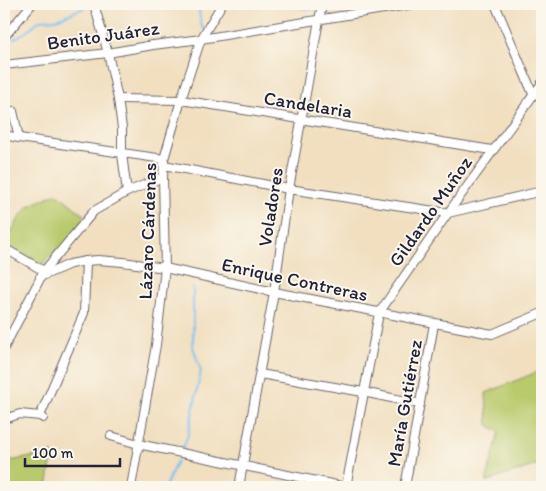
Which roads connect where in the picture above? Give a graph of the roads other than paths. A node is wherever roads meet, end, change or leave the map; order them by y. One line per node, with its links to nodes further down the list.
1 (32, 4): 8 (street)
2 (94, 4): 10 (street)
3 (222, 4): 9 (street, Lázaro Cárdenas)
4 (414, 4): 7 (street, Benito Juárez)
5 (495, 4): 13 (street)
6 (323, 7): 7 (street, Voladores)
7 (319, 20): 9 (street, Benito Juárez); 17 (street, Voladores)
8 (4, 37)
9 (201, 39): 10 (street, Benito Juárez); 15 (street, Lázaro Cárdenas)
10 (108, 52): 11 (street, Benito Juárez); 14 (street)
11 (4, 65)
12 (542, 83): 13 (street, Gildardo Muñoz)
13 (533, 94): 20 (street, Gildardo Muñoz)
14 (118, 99): 15 (street, Candelaria); 21 (street)
15 (181, 100): 17 (street, Candelaria); 22 (street, Lázaro Cárdenas)
16 (13, 111): 19 (street)
17 (302, 119): 20 (street, Candelaria); 24 (street, Voladores)
18 (4, 135): 19 (street)
19 (18, 138): 21 (street)
20 (492, 150): 27 (street, Gildardo Muñoz)
21 (122, 154): 22 (street); 26 (street)
22 (164, 162): 23 (street, Lázaro Cárdenas); 24 (street)
23 (163, 177): 26 (street); 30 (street, Lázaro Cárdenas)
24 (289, 189): 27 (street); 32 (street, Voladores)
25 (542, 191): 27 (street)
26 (127, 192): 31 (street)
27 (448, 213): 33 (street, Gildardo Muñoz)
28 (4, 248): 31 (street)
29 (86, 261): 30 (street, Enrique Contreras); 31 (street, Enrique Contreras); 40 (street)
30 (165, 268): 32 (street, Enrique Contreras); 42 (street, Lázaro Cárdenas)
31 (42, 274): 36 (street)
32 (274, 292): 33 (street, Enrique Contreras); 37 (street, Voladores)
33 (379, 313): 35 (street, Enrique Contreras); 38 (street, Gildardo Muñoz)
34 (542, 313): 35 (street, Enrique Contreras)
35 (434, 324): 39 (street, María Gutiérrez)
36 (4, 348)
37 (260, 374): 38 (street); 43 (street, Voladores)
38 (363, 392): 39 (street); 46 (street, Gildardo Muñoz)
39 (420, 404): 47 (street, María Gutiérrez)
40 (4, 419)
41 (111, 436): 42 (street)
42 (138, 444): 43 (street); 44 (street, Lázaro Cárdenas)
43 (243, 465): 45 (street, Voladores); 46 (street)
44 (131, 487)
45 (239, 487)
46 (346, 487)
47 (405, 487)

